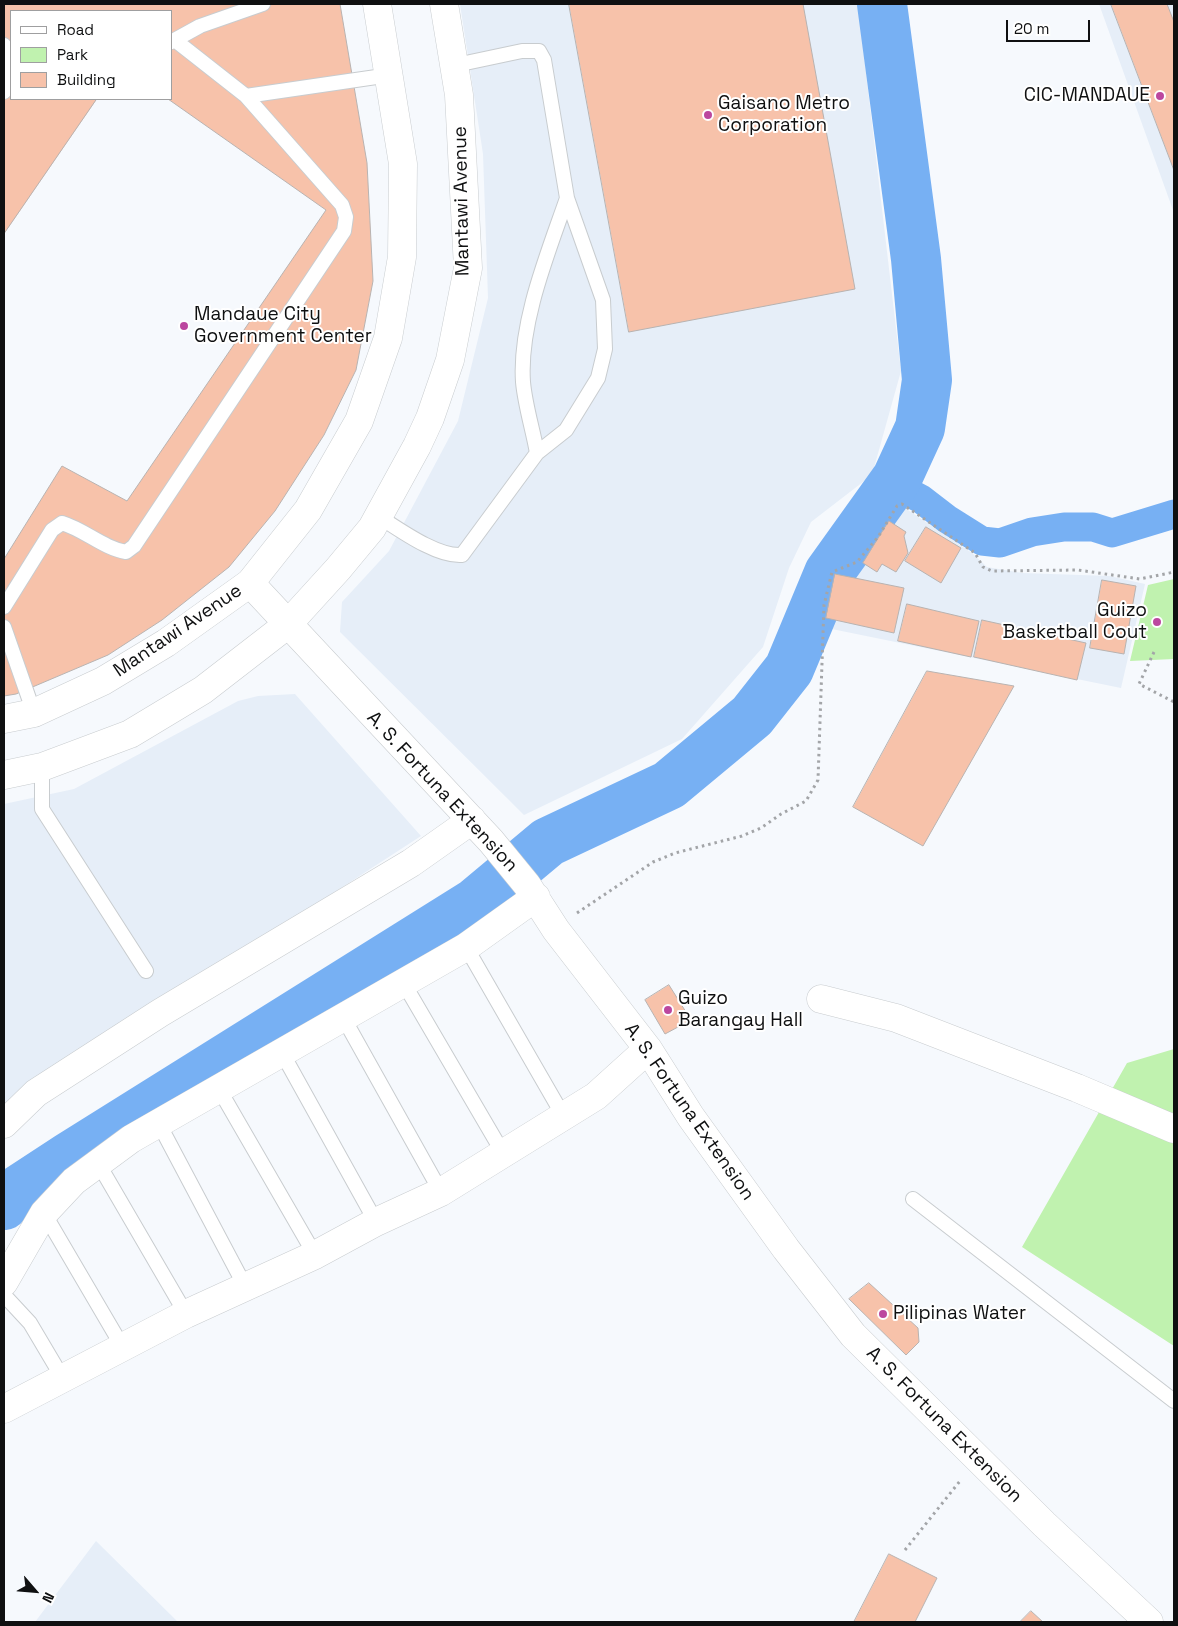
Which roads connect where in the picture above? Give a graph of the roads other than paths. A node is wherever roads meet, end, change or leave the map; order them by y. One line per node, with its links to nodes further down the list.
1 (263, 4): 4 (lane)
2 (377, 4): 8 (street, Mantawi Avenue)
3 (444, 4): 6 (street, Mantawi Avenue)
4 (174, 42): 10 (lane)
5 (4, 46): 7 (lane)
6 (456, 65): 11 (lane); 13 (street, Mantawi Avenue)
7 (8, 73): 9 (lane)
8 (390, 74): 10 (lane); 14 (street, Mantawi Avenue)
9 (4, 92)
10 (246, 96): 15 (lane)
11 (567, 198): 12 (lane); 12 (lane)
12 (537, 453): 13 (lane)
13 (378, 516): 16 (street, Mantawi Avenue)
14 (250, 583): 16 (street, A. S. Fortuna Extension); 18 (street, Mantawi Avenue)
15 (4, 607)
16 (287, 625): 20 (street, Mantawi Avenue); 22 (street, A. S. Fortuna Extension)
17 (4, 627): 18 (lane)
18 (34, 713): 19 (street, Mantawi Avenue)
19 (4, 718)
20 (42, 767): 21 (street, Mantawi Avenue); 25 (lane)
21 (4, 775)
22 (472, 820): 23 (street, A. S. Fortuna Extension); 34 (street)
23 (532, 891): 24 (street); 29 (street, A. S. Fortuna Extension)
24 (466, 947): 26 (street); 32 (lane)
25 (146, 970)
26 (403, 982): 28 (street); 36 (lane)
27 (821, 998): 35 (street)
28 (343, 1017): 30 (street); 38 (lane)
29 (648, 1049): 32 (street); 51 (street, A. S. Fortuna Extension)
30 (281, 1051): 31 (street); 41 (lane)
31 (219, 1089): 33 (street); 42 (lane)
32 (564, 1117): 36 (street)
33 (158, 1122): 37 (street); 44 (lane)
34 (4, 1124)
35 (1174, 1129)
36 (503, 1153): 38 (street)
37 (98, 1163): 40 (street); 46 (lane)
38 (441, 1192): 41 (street)
39 (913, 1199): 49 (lane)
40 (44, 1213): 43 (street); 47 (lane)
41 (376, 1222): 42 (street)
42 (315, 1255): 44 (street)
43 (4, 1282)
44 (246, 1288): 46 (street)
45 (4, 1295): 48 (lane)
46 (186, 1314): 47 (street)
47 (122, 1346): 48 (street)
48 (62, 1377): 50 (street)
49 (1174, 1401)
50 (4, 1409)
51 (1148, 1622)

